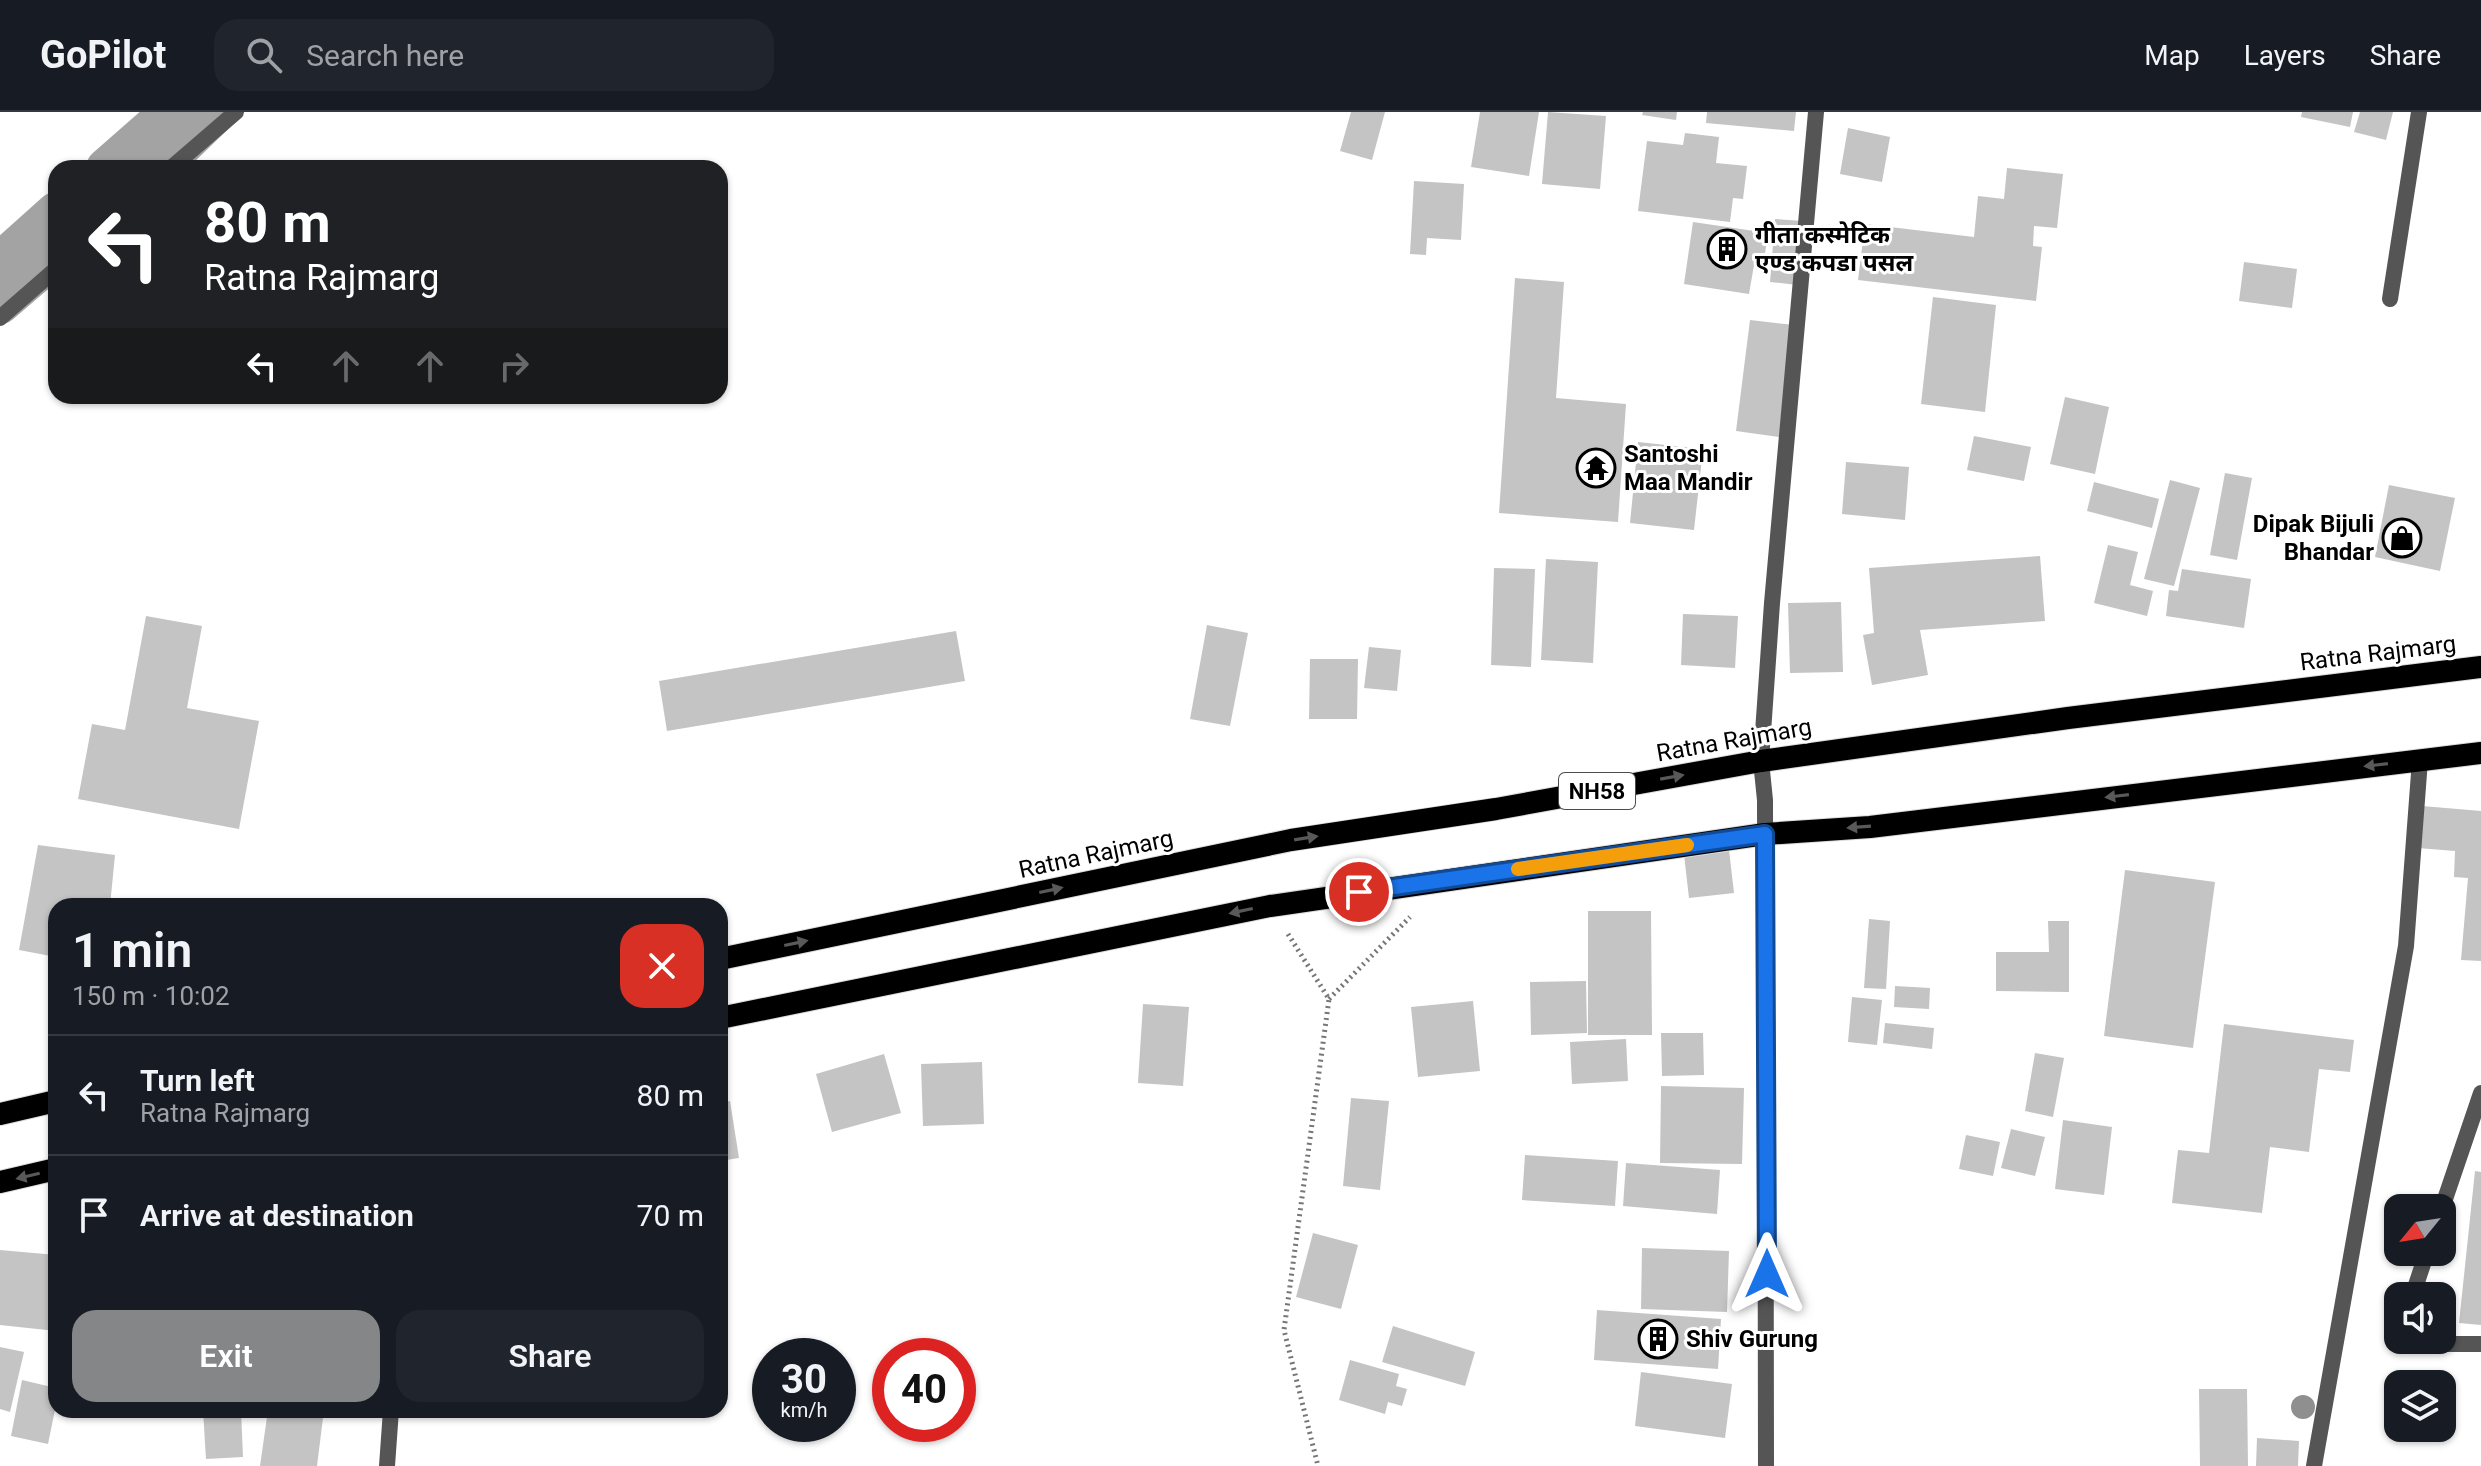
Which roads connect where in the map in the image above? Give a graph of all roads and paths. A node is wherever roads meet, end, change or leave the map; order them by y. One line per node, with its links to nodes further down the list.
1 (236, 112): 4 (street)
2 (1816, 112): 11 (street)
3 (2419, 112): 6 (street)
4 (180, 160)
5 (48, 276): 7 (street)
6 (2390, 299)
7 (0, 318)
8 (2481, 667): 11 (highway, Ratna Rajmarg / NH58)
9 (2481, 753): 10 (highway)
10 (2420, 760): 12 (highway, one-way to 12); 30 (street)
11 (1761, 761): 12 (street); 15 (highway, Ratna Rajmarg / NH58, one-way to 11)
12 (1765, 834): 13 (highway); 29 (street)
13 (1448, 879): 14 (highway); 16 (path)
14 (1270, 906): 16 (path); 17 (highway, one-way to 17)
15 (728, 957)
16 (1329, 999): 28 (path)
17 (728, 1016)
18 (2481, 1093): 23 (street)
19 (48, 1103): 20 (highway)
20 (0, 1114)
21 (48, 1171): 22 (highway, one-way to 22)
22 (0, 1182)
23 (2447, 1194)
24 (2456, 1344): 25 (street)
25 (2481, 1344)
26 (390, 1418): 27 (street)
27 (387, 1466)
28 (1318, 1466)
29 (1766, 1466)
30 (2314, 1466)

